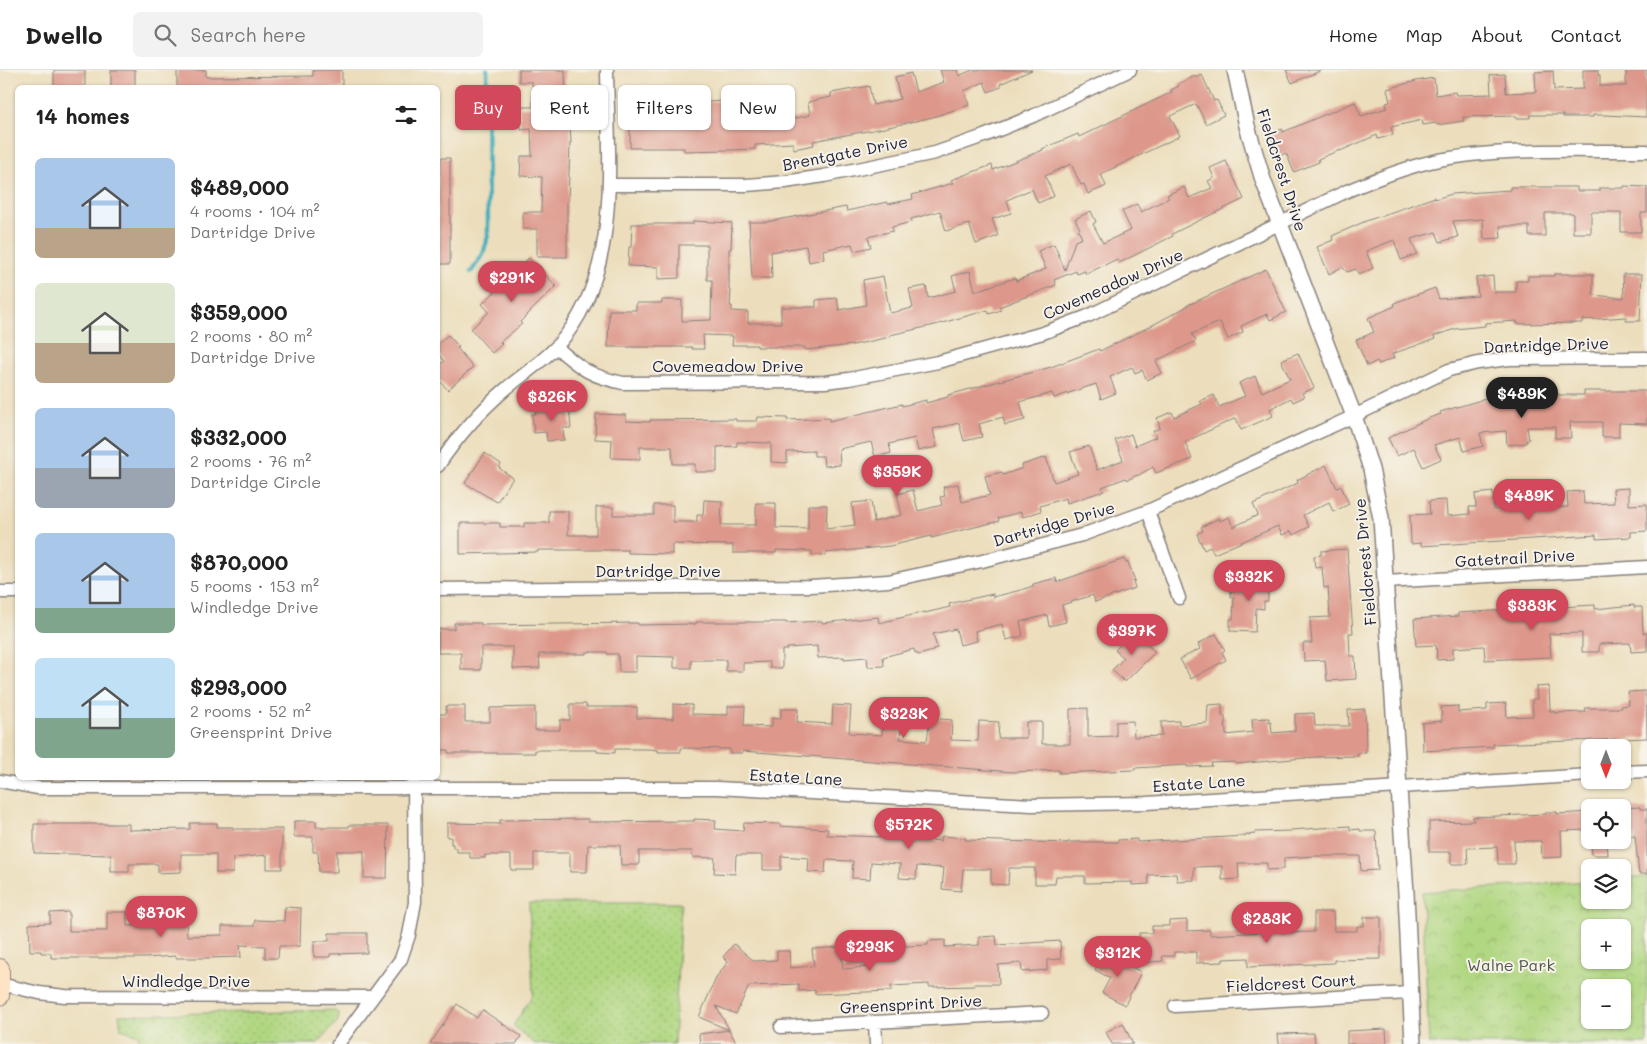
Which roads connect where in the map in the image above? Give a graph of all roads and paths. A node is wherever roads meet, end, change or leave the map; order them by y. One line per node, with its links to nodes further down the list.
1 (607, 70): 5 (street)
2 (1130, 70): 5 (street, Brentgate Drive)
3 (1235, 70): 6 (street, Fieldcrest Drive)
4 (1647, 151): 6 (street, Covemeadow Drive)
5 (608, 185): 7 (street)
6 (1279, 224): 7 (street, Covemeadow Drive); 9 (street, Fieldcrest Drive)
7 (556, 347): 10 (street)
8 (1647, 358): 9 (street, Dartridge Drive)
9 (1354, 416): 11 (street, Dartridge Drive); 13 (street, Fieldcrest Drive)
10 (440, 463)
11 (1148, 511): 14 (street, Dartridge Drive); 17 (street)
12 (1647, 567): 13 (street, Gatetrail Drive)
13 (1385, 582): 23 (street, Fieldcrest Drive)
14 (440, 589)
15 (0, 592): 16 (street)
16 (15, 592)
17 (1179, 598)
18 (1647, 771): 19 (street)
19 (1631, 772)
20 (1581, 776): 23 (street, Estate Lane)
21 (0, 781): 22 (street, Estate Lane)
22 (414, 782): 23 (street, Estate Lane); 28 (street)
23 (1399, 787): 26 (street, Fieldcrest Drive)
24 (0, 968): 25 (main road)
25 (0, 984): 27 (main road); 28 (street, Windledge Drive)
26 (1410, 993): 29 (street, Fieldcrest Court); 35 (street, Fieldcrest Drive)
27 (0, 996)
28 (373, 997): 33 (street)
29 (1175, 1006)
30 (1042, 1014): 31 (street, Greensprint Drive)
31 (875, 1022): 32 (street, Greensprint Drive); 34 (street)
32 (781, 1027)
33 (338, 1044)
34 (876, 1044)
35 (1413, 1044)

